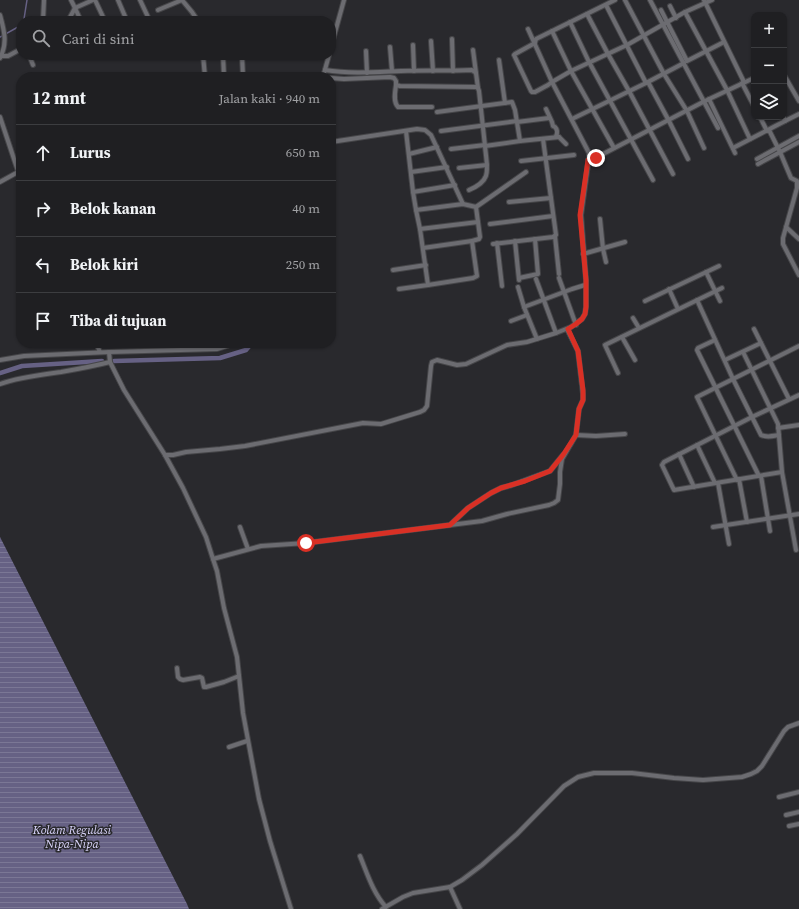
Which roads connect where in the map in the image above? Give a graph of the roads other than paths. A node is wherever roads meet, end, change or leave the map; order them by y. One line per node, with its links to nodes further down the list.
1 (44, 0): 21 (street)
2 (71, 0): 15 (street)
3 (94, 0): 15 (street); 24 (street)
4 (118, 0): 25 (street)
5 (140, 0): 26 (street)
6 (182, 0): 16 (street); 27 (street)
7 (344, 0): 31 (street)
8 (615, 0): 13 (street)
9 (626, 0): 35 (street)
10 (650, 0): 30 (street)
11 (712, 0): 12 (street)
12 (704, 2): 18 (street); 38 (street)
13 (606, 5): 20 (street); 41 (street)
14 (670, 6): 28 (street)
15 (75, 8): 22 (street); 23 (street)
16 (158, 10)
17 (661, 10): 30 (street)
18 (685, 12): 28 (street); 46 (street)
19 (0, 14): 48 (street)
20 (587, 14): 29 (street); 47 (street)
21 (43, 16)
22 (71, 16)
23 (79, 16)
24 (102, 16)
25 (125, 16)
26 (148, 16)
27 (195, 16)
28 (676, 18): 30 (street)
29 (570, 22): 34 (street); 55 (street)
30 (665, 24): 35 (street); 46 (street); 56 (street)
31 (337, 26): 33 (street)
32 (528, 29): 39 (street)
33 (336, 30)
34 (552, 31): 39 (street); 63 (street)
35 (644, 36): 41 (street); 69 (street)
36 (452, 39): 59 (street)
37 (431, 41): 62 (street)
38 (724, 42): 46 (street); 75 (street)
39 (535, 43): 73 (street); 73 (street)
40 (413, 45): 61 (street)
41 (627, 45): 47 (street); 74 (street)
42 (390, 47): 60 (street)
43 (473, 50): 68 (street)
44 (366, 51): 67 (street)
45 (16, 52): 48 (street)
46 (706, 52): 78 (street)
47 (608, 54): 55 (street); 79 (street)
48 (0, 57)
49 (32, 60): 57 (street)
50 (203, 60): 64 (street)
51 (223, 60): 65 (street)
52 (242, 60): 66 (street)
53 (328, 60): 58 (street)
54 (499, 60): 84 (street)
55 (589, 62): 63 (street); 80 (street)
56 (684, 63): 69 (street); 81 (street)
57 (34, 65)
58 (325, 70): 67 (street)
59 (453, 70): 62 (street); 68 (street)
60 (392, 71): 61 (street); 67 (street)
61 (414, 71): 62 (street)
62 (433, 71)
63 (571, 71): 73 (street); 88 (street)
64 (205, 72)
65 (224, 72)
66 (243, 72)
67 (366, 73)
68 (476, 73): 77 (street)
69 (664, 74): 74 (street); 89 (street)
70 (336, 78): 76 (street)
71 (751, 79): 75 (street)
72 (787, 80): 83 (street)
73 (552, 82): 95 (street)
74 (647, 83): 79 (street); 99 (street)
75 (743, 83): 78 (street); 82 (street)
76 (396, 85): 77 (street); 86 (street)
77 (478, 88): 85 (street)
78 (727, 90): 81 (street); 110 (street)
79 (629, 91): 80 (street); 102 (street)
80 (610, 100): 88 (street); 109 (street)
81 (707, 100): 89 (street); 101 (street); 110 (street)
82 (751, 100)
83 (799, 101)
84 (505, 103): 85 (street); 98 (street)
85 (481, 106): 90 (street); 100 (street)
86 (432, 107)
87 (546, 109): 93 (street)
88 (591, 109): 95 (street); 117 (street)
89 (687, 111): 99 (street); 118 (street)
90 (437, 112)
91 (799, 114): 94 (street)
92 (0, 117): 130 (street)
93 (549, 118): 98 (street); 107 (street)
94 (787, 118)
95 (572, 119): 126 (street)
96 (762, 120): 103 (street)
97 (783, 120): 103 (street)
98 (517, 121): 100 (street); 112 (street)
99 (669, 121): 102 (street); 124 (street)
100 (483, 125): 105 (street); 115 (street)
101 (718, 128)
102 (649, 130): 109 (street); 136 (street)
103 (768, 130): 110 (street); 120 (street)
104 (406, 131): 111 (street); 116 (street); 121 (street)
105 (441, 131)
106 (799, 136): 120 (street)
107 (559, 137): 108 (street); 114 (street)
108 (543, 139): 112 (street); 123 (street)
109 (631, 139): 117 (street); 137 (street)
110 (750, 139)
111 (336, 141)
112 (520, 141): 115 (street)
113 (799, 142): 120 (street)
114 (566, 144)
115 (485, 146): 119 (street); 129 (street)
116 (437, 147): 121 (street); 131 (street)
117 (614, 148): 126 (street)
118 (704, 148)
119 (451, 149)
120 (779, 150): 125 (street); 128 (street); 151 (street)
121 (409, 154): 133 (street)
122 (574, 155): 123 (street)
123 (546, 158): 127 (street); 142 (street)
124 (688, 159)
125 (757, 159)
126 (588, 160): 161 (street)
127 (521, 161)
128 (758, 164)
129 (487, 165): 132 (street); 140 (street)
130 (16, 166)
131 (446, 167): 133 (street); 139 (street)
132 (459, 168)
133 (411, 172): 141 (street)
134 (526, 172): 145 (street)
135 (16, 173): 138 (street)
136 (673, 174)
137 (653, 180)
138 (0, 182)
139 (455, 185): 141 (street); 144 (street)
140 (469, 190)
141 (413, 192): 146 (street)
142 (551, 198): 143 (street); 147 (street)
143 (508, 202)
144 (463, 204): 145 (street); 146 (street)
145 (476, 207): 149 (street)
146 (416, 210): 152 (street)
147 (553, 216): 150 (street); 153 (street)
148 (600, 219): 160 (street)
149 (478, 222): 152 (street); 156 (street)
150 (490, 224)
151 (786, 227): 155 (street); 167 (street)
152 (420, 229): 159 (street)
153 (555, 236): 154 (street); 177 (street)
154 (535, 239): 157 (street); 157 (street)
155 (799, 239)
156 (472, 241): 159 (street); 169 (street)
157 (515, 241): 171 (street)
158 (625, 242): 160 (street)
159 (423, 248): 163 (street)
160 (603, 249): 161 (street); 162 (street)
161 (583, 254): 170 (street)
162 (606, 262)
163 (426, 265): 165 (street); 169 (street)
164 (719, 266): 166 (street)
165 (393, 270)
166 (706, 272): 175 (street); 176 (street)
167 (799, 275)
168 (536, 279): 178 (street)
169 (428, 284): 174 (street)
170 (585, 285): 177 (street); 187 (street)
171 (502, 286)
172 (518, 287): 182 (street)
173 (722, 288): 176 (street)
174 (399, 289)
175 (669, 289): 180 (street); 183 (street)
176 (715, 291): 179 (street); 181 (street)
177 (564, 292): 178 (street); 187 (street)
178 (544, 300): 182 (street); 191 (street)
179 (697, 300): 183 (street); 194 (street)
180 (645, 301)
181 (720, 301)
182 (524, 307): 184 (street)
183 (678, 309): 188 (street)
184 (527, 315): 186 (street); 193 (street)
185 (633, 318): 188 (street)
186 (511, 321)
187 (576, 324): 189 (street)
188 (639, 328): 192 (street)
189 (568, 329): 191 (street); 220 (street)
190 (754, 329): 195 (street)
191 (556, 333): 193 (street)
192 (622, 337): 203 (street); 208 (street)
193 (536, 339): 225 (street)
194 (715, 340): 204 (street); 211 (street)
195 (761, 343): 201 (street); 205 (street)
196 (799, 346): 205 (street)
197 (98, 348): 199 (street)
198 (220, 348): 200 (street)
199 (100, 352): 200 (street); 202 (street)
200 (109, 352): 206 (street)
201 (743, 352): 204 (street); 207 (street)
202 (0, 360)
203 (635, 360)
204 (724, 360): 209 (street)
205 (769, 360): 207 (street); 213 (street)
206 (110, 362): 210 (street); 225 (street)
207 (751, 370): 209 (street); 214 (street)
208 (618, 373)
209 (733, 379): 211 (street); 215 (street)
210 (0, 384)
211 (715, 388): 217 (street); 222 (street)
212 (799, 395): 213 (street)
213 (789, 399): 214 (street)
214 (771, 408): 215 (street); 218 (street)
215 (752, 417): 217 (street); 221 (street)
216 (799, 425): 218 (street)
217 (734, 427): 222 (street); 228 (street)
218 (778, 428): 221 (street)
219 (625, 434): 220 (street)
220 (576, 435): 226 (street)
221 (779, 435): 227 (street)
222 (716, 436): 223 (street); 229 (street)
223 (697, 445): 224 (street); 230 (street)
224 (679, 454): 231 (street); 231 (street)
225 (165, 455): 244 (street)
226 (563, 455): 236 (street); 236 (street)
227 (782, 472): 228 (street); 233 (street)
228 (760, 476): 229 (street); 234 (street)
229 (738, 480): 230 (street); 235 (street)
230 (717, 483): 231 (street); 237 (street)
231 (694, 486)
232 (799, 514): 233 (street)
233 (790, 515): 234 (street); 243 (street)
234 (768, 519): 235 (street); 240 (street)
235 (747, 522): 237 (street)
236 (450, 525): 242 (street)
237 (726, 526): 239 (street); 241 (street)
238 (240, 527): 242 (street)
239 (713, 527)
240 (770, 531)
241 (729, 544)
242 (248, 549): 244 (street)
243 (796, 550)
244 (213, 559): 246 (street)
245 (177, 668): 246 (street)
246 (239, 676): 248 (street)
247 (799, 723): 257 (street)
248 (247, 741): 249 (street); 259 (street)
249 (229, 747)
250 (799, 792): 251 (street)
251 (779, 797)
252 (799, 812): 253 (street)
253 (786, 815)
254 (799, 824): 255 (street)
255 (789, 826)
256 (360, 856): 258 (street)
257 (450, 887): 258 (street); 261 (street)
258 (389, 907): 260 (street)
259 (291, 909)
260 (382, 909)
261 (460, 909)

